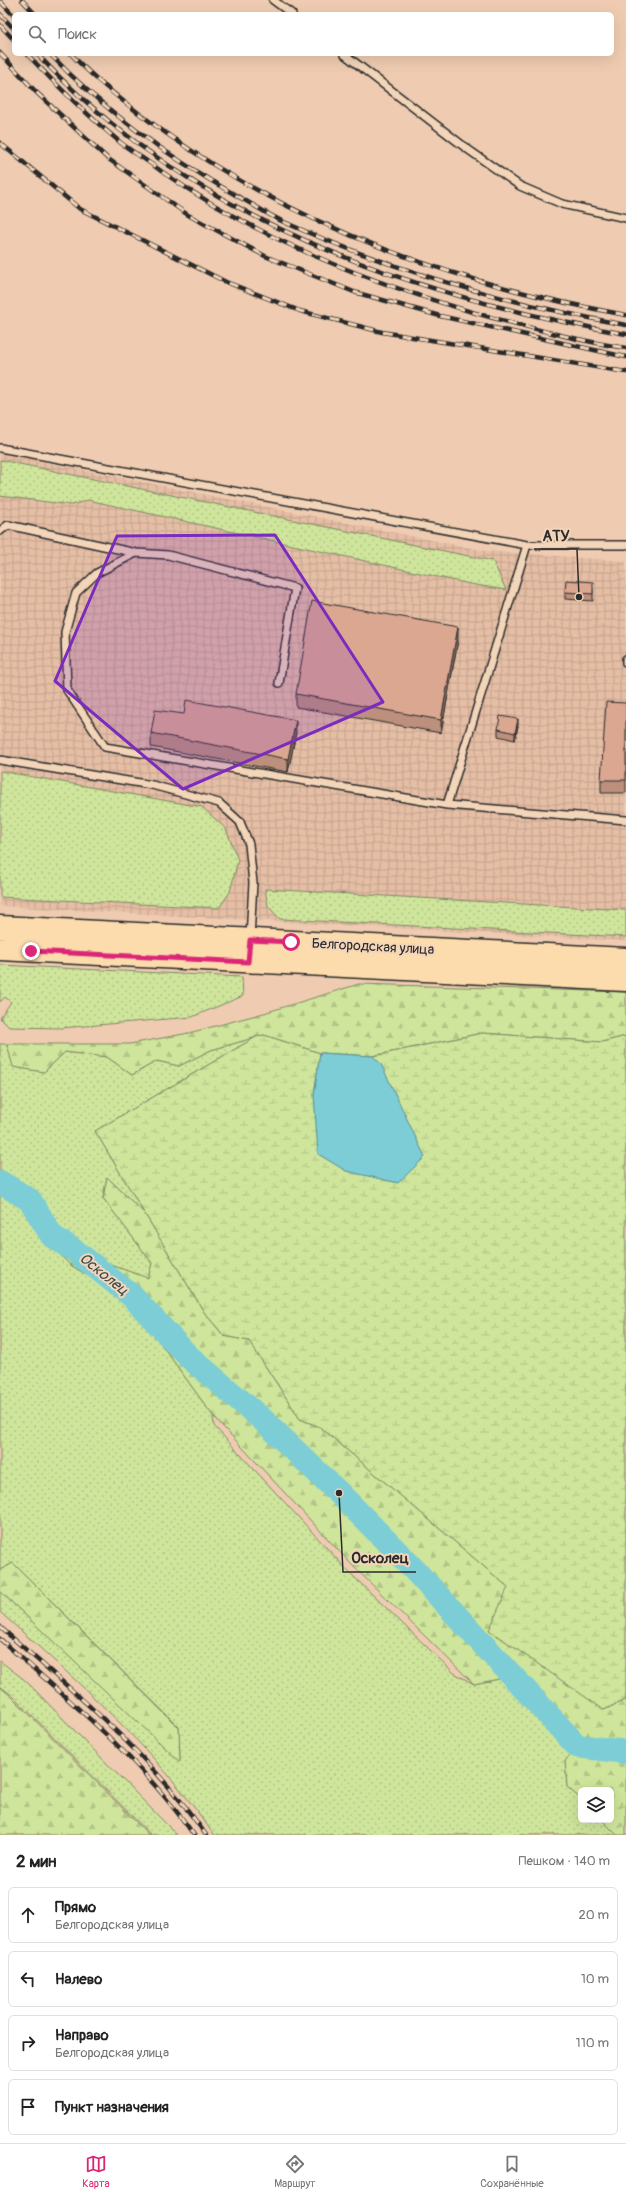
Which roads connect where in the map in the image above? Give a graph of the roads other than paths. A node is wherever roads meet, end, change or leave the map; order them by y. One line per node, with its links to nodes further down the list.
1 (273, 0): 2 (lane)
2 (289, 12)
3 (347, 56): 4 (lane)
4 (626, 218)
5 (0, 448): 9 (lane)
6 (0, 523): 7 (lane)
7 (8, 525): 8 (lane); 11 (lane)
8 (0, 531)
9 (527, 545): 10 (lane); 16 (lane)
10 (626, 545)
11 (136, 553): 14 (lane); 16 (lane)
12 (626, 659): 13 (lane)
13 (626, 663)
14 (279, 683)
15 (0, 760): 19 (lane)
16 (447, 805): 17 (lane)
17 (626, 820)
18 (0, 927): 19 (main road, Белгородская улица)
19 (250, 940): 21 (main road, Белгородская улица); 22 (main road)
20 (0, 949): 22 (main road, Белгородская улица)
21 (626, 959)
22 (248, 962): 23 (main road, Белгородская улица)
23 (626, 980)

